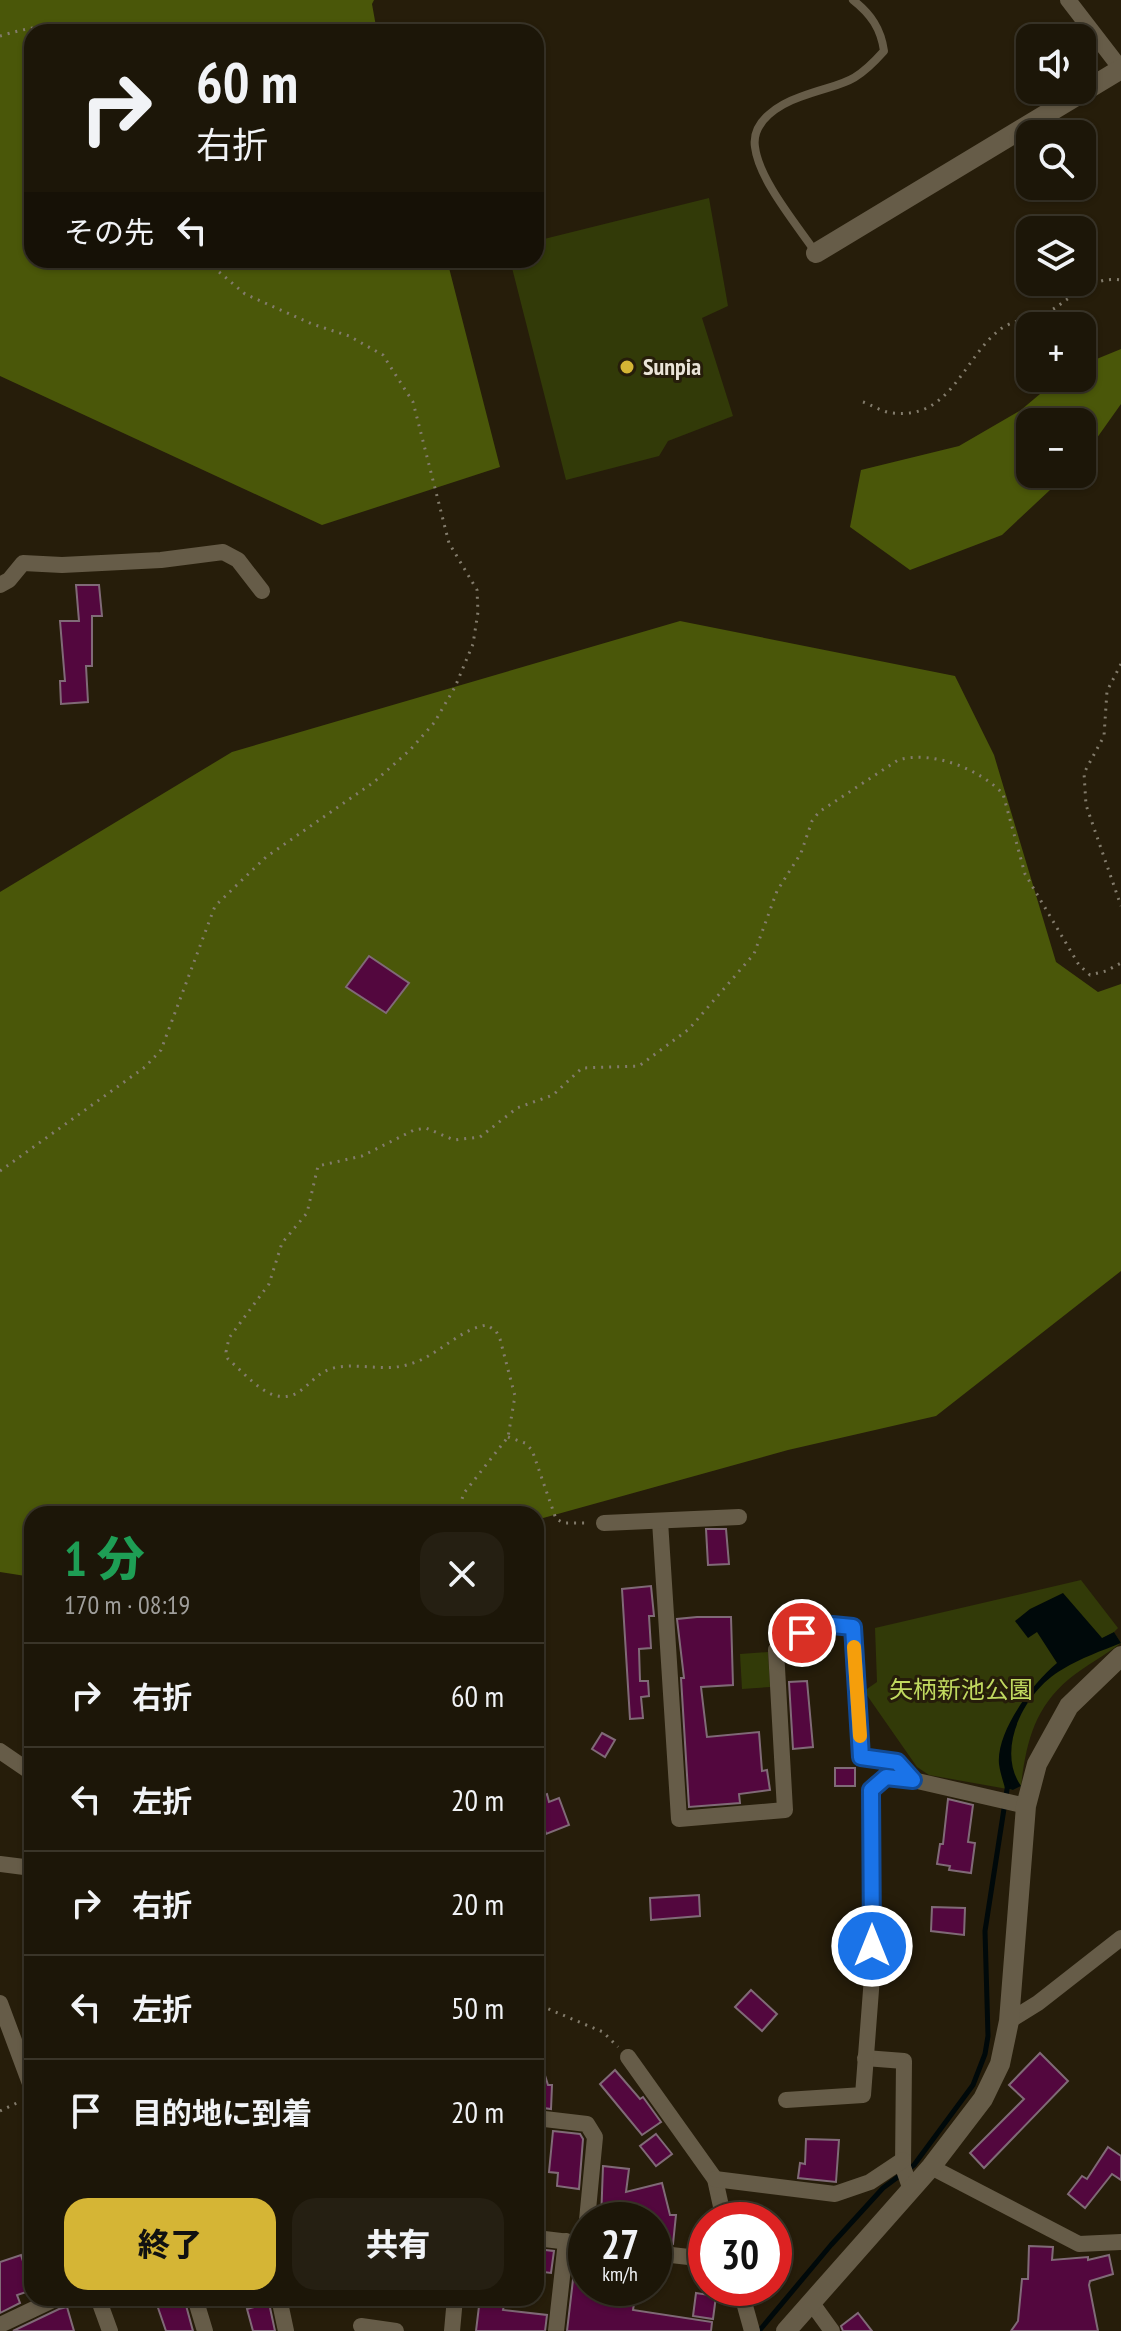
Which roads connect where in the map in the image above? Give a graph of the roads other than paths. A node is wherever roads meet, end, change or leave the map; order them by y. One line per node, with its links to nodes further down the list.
1 (853, 0): 4 (lane)
2 (1068, 0): 3 (street)
3 (1121, 69): 4 (street)
4 (816, 253)
5 (0, 585): 6 (street)
6 (262, 591)
7 (739, 1517): 8 (street)
8 (660, 1521): 9 (street); 13 (street)
9 (604, 1523)
10 (1121, 1656): 14 (street)
11 (0, 1751): 12 (street)
12 (24, 1768)
13 (913, 1780): 14 (street); 21 (street)
14 (1014, 1803): 19 (street)
15 (0, 1864): 16 (street)
16 (24, 1867)
17 (1121, 1938): 19 (street)
18 (0, 2003): 22 (street)
19 (1009, 2021): 25 (street)
20 (628, 2057): 27 (street)
21 (865, 2058): 23 (street); 26 (street)
22 (24, 2068)
23 (786, 2100)
24 (544, 2119): 28 (street)
25 (931, 2167): 26 (street); 32 (street)
26 (906, 2174): 27 (street); 33 (street)
27 (715, 2179): 29 (street)
28 (588, 2202)
29 (720, 2202)
30 (544, 2239): 31 (street)
31 (566, 2241): 48 (street)
32 (1121, 2242)
33 (811, 2302): 49 (street); 50 (street)
34 (40, 2306): 40 (street)
35 (101, 2306): 43 (street)
36 (197, 2306): 44 (street)
37 (281, 2306): 45 (street)
38 (454, 2306): 47 (street)
39 (743, 2306): 42 (street)
40 (0, 2325)
41 (361, 2326): 46 (street)
42 (746, 2327)
43 (110, 2331)
44 (205, 2331)
45 (286, 2331)
46 (396, 2331)
47 (452, 2331)
48 (556, 2331)
49 (786, 2331)
50 (832, 2331)

